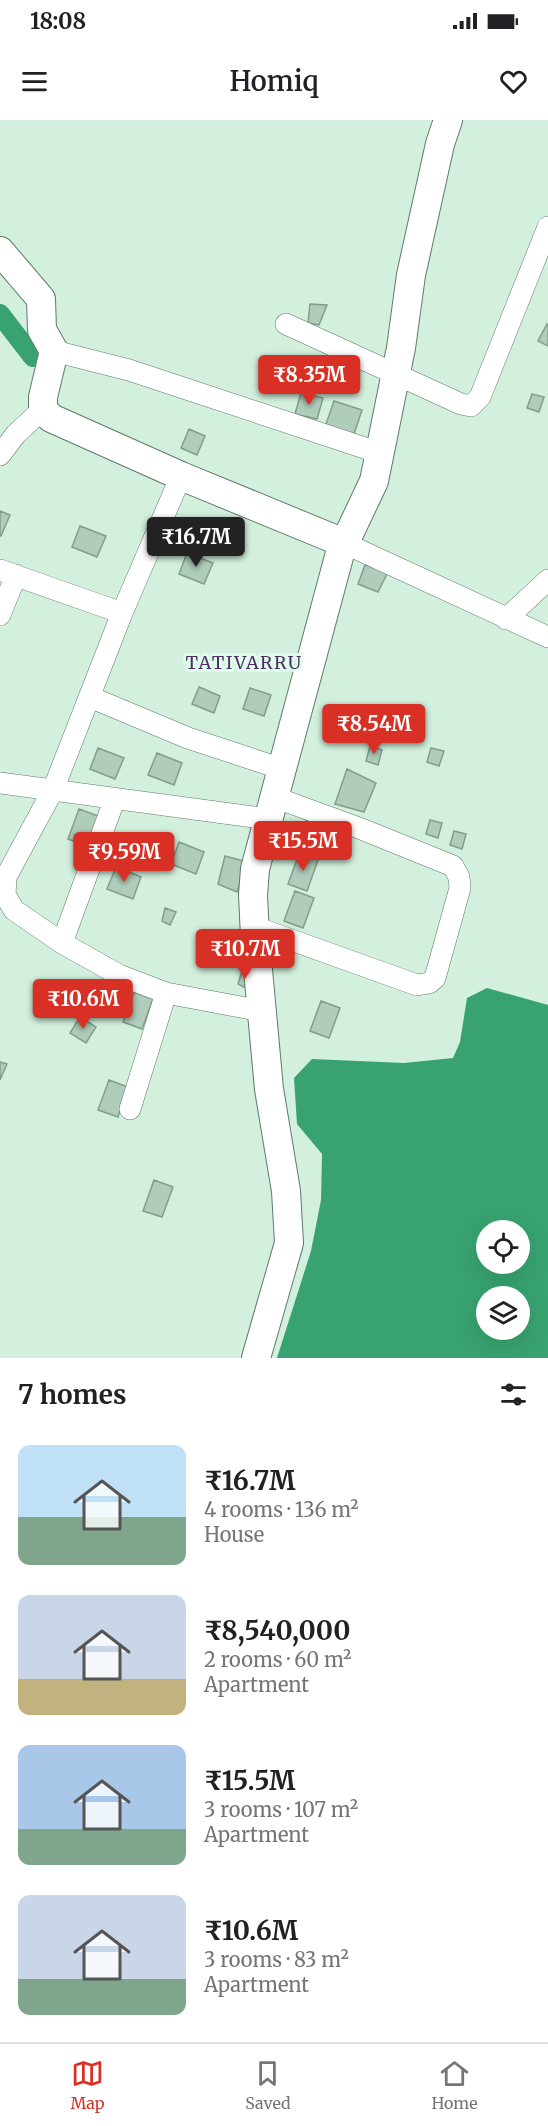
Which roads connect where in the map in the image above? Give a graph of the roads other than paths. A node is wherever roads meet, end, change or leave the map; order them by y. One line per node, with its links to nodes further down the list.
1 (448, 120): 6 (main road)
2 (548, 227): 6 (street)
3 (0, 251): 5 (main road)
4 (286, 324): 6 (street)
5 (54, 351): 7 (main road); 8 (street)
6 (396, 373): 8 (main road)
7 (43, 409): 9 (street); 10 (main road)
8 (380, 453): 11 (main road)
9 (0, 455)
10 (181, 476): 11 (main road); 14 (street)
11 (344, 543): 16 (street); 19 (main road)
12 (8, 573): 14 (street); 15 (street)
13 (548, 580): 16 (street)
14 (122, 612): 18 (street)
15 (0, 615)
16 (506, 618): 17 (street)
17 (548, 637)
18 (90, 697): 19 (street); 21 (street)
19 (282, 769): 23 (main road)
20 (0, 783): 21 (street)
21 (53, 790): 22 (street); 25 (street)
22 (115, 798): 23 (street); 25 (street)
23 (271, 808): 24 (main road); 24 (street)
24 (255, 927): 27 (main road)
25 (62, 943): 26 (street)
26 (166, 993): 27 (street); 28 (street)
27 (262, 1011): 29 (main road)
28 (130, 1109)
29 (256, 1358)

